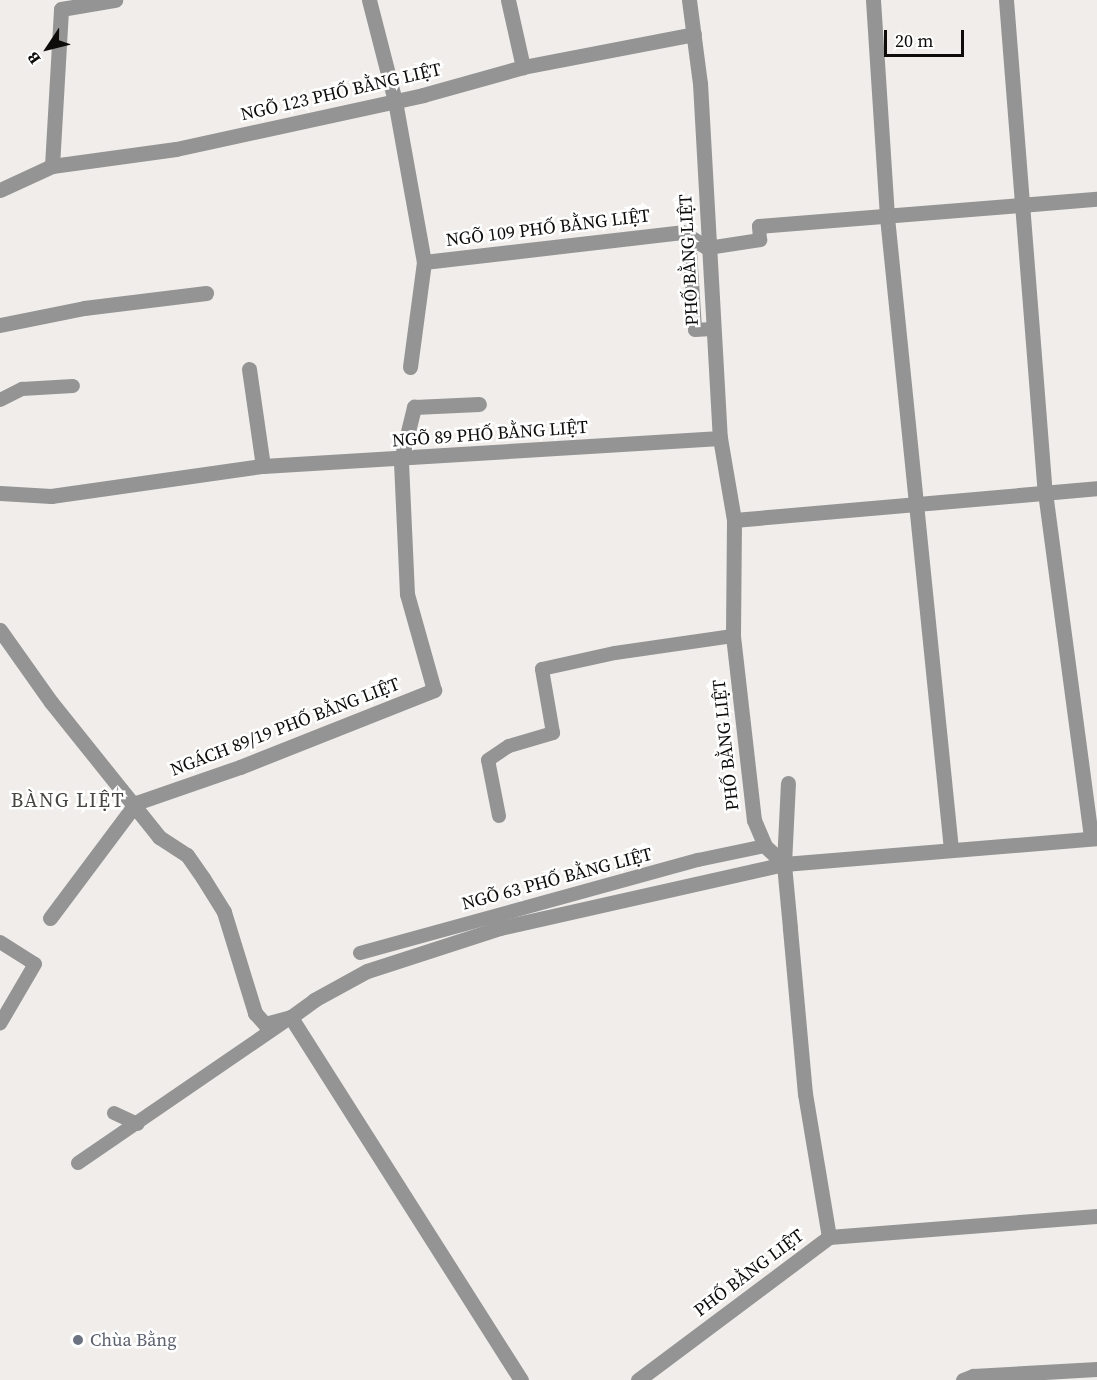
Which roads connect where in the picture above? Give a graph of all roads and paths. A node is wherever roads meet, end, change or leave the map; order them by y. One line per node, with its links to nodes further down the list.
1 (115, 0): 10 (street)
2 (369, 0): 9 (street, NGÕ 109 PHỐ BẰNG LIỆT)
3 (508, 0): 8 (street)
4 (689, 0): 7 (street, PHỐ BẰNG LIỆT)
5 (873, 0): 14 (street)
6 (1006, 0): 13 (street)
7 (693, 34): 8 (street, NGÕ 123 PHỐ BẰNG LIỆT); 17 (street, PHỐ BẰNG LIỆT)
8 (523, 67): 9 (street, NGÕ 123 PHỐ BẰNG LIỆT)
9 (395, 101): 10 (street, NGÕ 123 PHỐ BẰNG LIỆT); 18 (street, NGÕ 109 PHỐ BẰNG LIỆT)
10 (52, 166): 11 (street, NGÕ 123 PHỐ BẰNG LIỆT)
11 (0, 190)
12 (1097, 199): 13 (street)
13 (1022, 205): 14 (street); 31 (street)
14 (887, 217): 15 (street); 33 (street)
15 (759, 226): 17 (lane)
16 (689, 236): 17 (street, NGÕ 109 PHỐ BẰNG LIỆT); 18 (street, NGÕ 109 PHỐ BẰNG LIỆT); 21 (lane)
17 (708, 248): 21 (street, PHỐ BẰNG LIỆT)
18 (424, 262): 22 (street, NGÕ 109 PHỐ BẰNG LIỆT)
19 (206, 293): 20 (street)
20 (0, 325)
21 (712, 329): 27 (street, PHỐ BẰNG LIỆT)
22 (410, 367)
23 (249, 369): 29 (street)
24 (73, 386): 25 (lane)
25 (0, 400)
26 (479, 404): 28 (street)
27 (720, 438): 28 (street, NGÕ 89 PHỐ BẰNG LIỆT); 34 (street, PHỐ BẰNG LIỆT)
28 (401, 460): 29 (street, NGÕ 89 PHỐ BẰNG LIỆT); 38 (street, NGÁCH 89/19 PHỐ BẰNG LIỆT)
29 (263, 466): 32 (street, NGÕ 89 PHỐ BẰNG LIỆT)
30 (1097, 488): 31 (street)
31 (1045, 492): 33 (street); 40 (street)
32 (0, 494)
33 (915, 505): 34 (street); 42 (street)
34 (734, 520): 36 (street, PHỐ BẰNG LIỆT)
35 (0, 630): 38 (street)
36 (733, 636): 39 (lane); 41 (street, PHỐ BẰNG LIỆT)
37 (788, 783): 43 (street)
38 (136, 803): 44 (street); 49 (street)
39 (499, 816)
40 (1094, 838): 42 (street)
41 (765, 846): 43 (street, PHỐ BẰNG LIỆT); 46 (lane, NGÕ 63 PHỐ BẰNG LIỆT)
42 (951, 849): 43 (street)
43 (784, 864): 49 (street); 55 (street, PHỐ BẰNG LIỆT)
44 (50, 918)
45 (0, 942): 47 (lane)
46 (360, 953)
47 (31, 961): 48 (lane); 50 (lane)
48 (0, 1014)
49 (291, 1017): 52 (lane); 57 (street)
50 (0, 1024)
51 (114, 1113): 52 (lane)
52 (138, 1124): 53 (lane)
53 (78, 1162)
54 (1097, 1216): 55 (street)
55 (829, 1238): 58 (street, PHỐ BẰNG LIỆT)
56 (1097, 1369): 59 (street)
57 (521, 1380)
58 (638, 1380)
59 (963, 1380)

